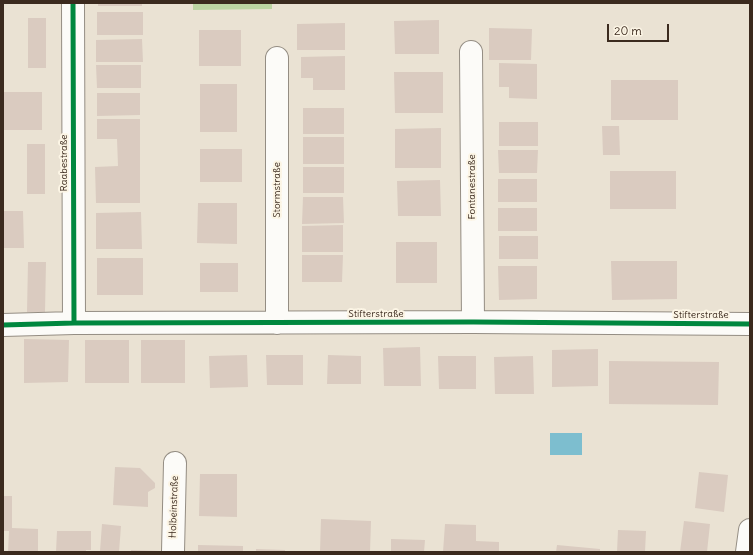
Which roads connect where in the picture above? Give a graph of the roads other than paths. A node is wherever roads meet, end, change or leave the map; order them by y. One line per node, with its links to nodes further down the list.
1 (73, 3): 6 (street, Raabestraße)
2 (471, 52): 4 (street, Fontanestraße)
3 (277, 58): 5 (street, Stormstraße)
4 (473, 322): 5 (street, Stifterstraße); 7 (street, Stifterstraße)
5 (277, 323): 6 (street, Stifterstraße)
6 (74, 324): 8 (street, Stifterstraße)
7 (750, 324)
8 (3, 325)
9 (175, 463): 11 (street, Holbeinstraße)
10 (750, 530): 12 (street)
11 (173, 552)
12 (747, 552)

